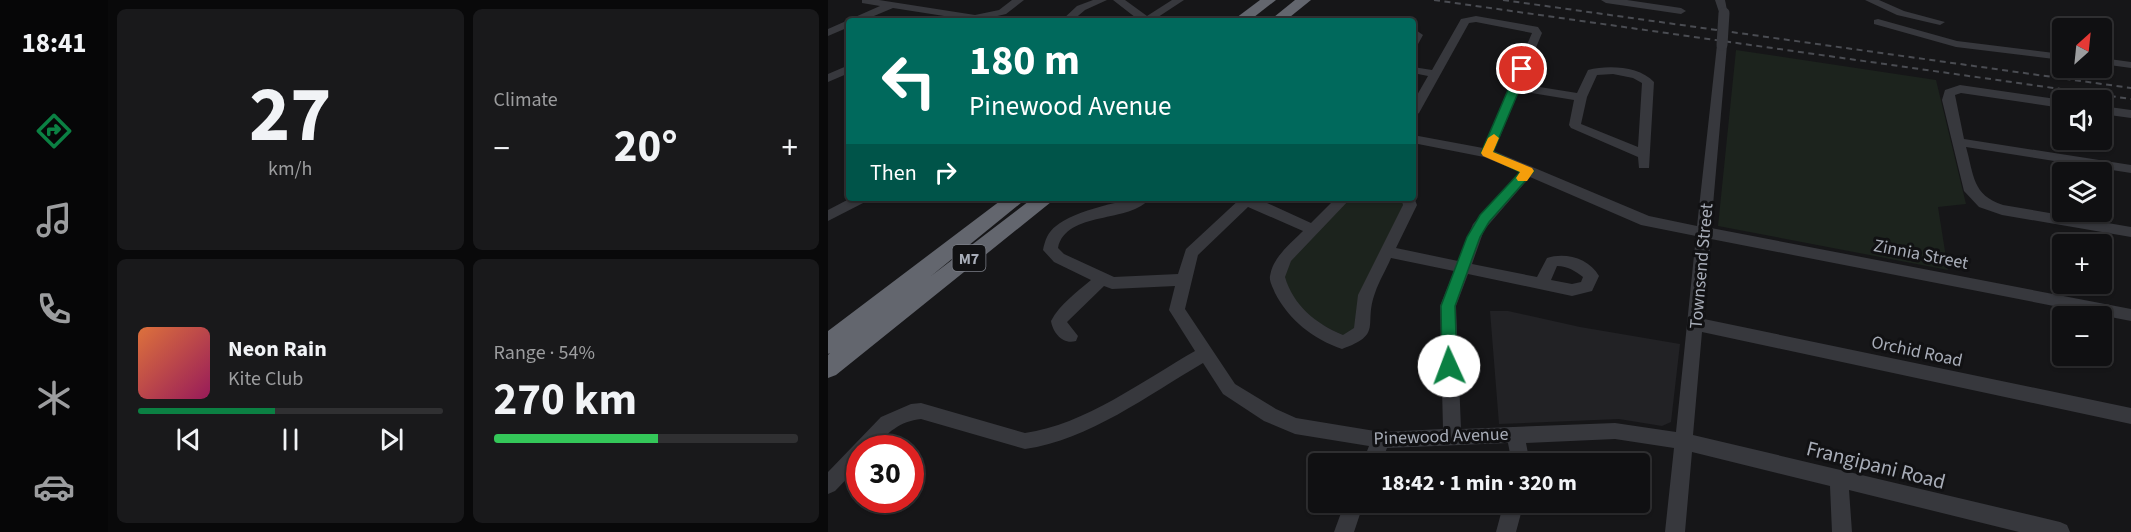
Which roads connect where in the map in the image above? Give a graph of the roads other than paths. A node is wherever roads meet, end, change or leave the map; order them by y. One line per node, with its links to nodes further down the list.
1 (1019, 0): 14 (street)
2 (1102, 0): 17 (street)
3 (1118, 0): 18 (street)
4 (1179, 0): 19 (street)
5 (1269, 0): 20 (highway)
6 (1304, 0): 21 (highway)
7 (1606, 0): 13 (street)
8 (1720, 0): 53 (street, Townsend Street, bridge)
9 (1870, 0): 12 (street)
10 (866, 1): 11 (street)
11 (892, 5): 14 (street); 15 (street)
12 (1894, 10): 22 (street); 25 (street)
13 (1681, 11)
14 (950, 14): 16 (street)
15 (860, 18)
16 (943, 18)
17 (1069, 18)
18 (1142, 18)
19 (1151, 18)
20 (1243, 18)
21 (1280, 18)
22 (1940, 22)
23 (846, 24): 24 (street)
24 (828, 33)
25 (2052, 56)
26 (2112, 62): 27 (street)
27 (2131, 65)
28 (846, 70): 31 (street)
29 (1416, 71): 30 (street)
30 (1435, 74): 32 (street); 35 (street)
31 (828, 79)
32 (1515, 87): 33 (street); 40 (street)
33 (1581, 97): 33 (street)
34 (2052, 103): 39 (street)
35 (1416, 108)
36 (2112, 111): 37 (street)
37 (2131, 114)
38 (1416, 140): 40 (street)
39 (1959, 142): 41 (street); 54 (street)
40 (1487, 153): 42 (street)
41 (2131, 169)
42 (1528, 171): 53 (street); 56 (street)
43 (856, 201): 51 (street)
44 (1013, 201): 63 (highway, M7)
45 (1042, 201): 65 (highway, M7)
46 (1138, 201): 57 (street)
47 (1246, 201): 58 (street, Pinewood Avenue)
48 (1252, 201): 52 (street)
49 (1341, 201): 52 (street)
50 (1409, 201): 55 (street)
51 (828, 216)
52 (1312, 229): 55 (street)
53 (1704, 232): 60 (street, Zinnia Street); 61 (street, Townsend Street)
54 (2131, 232)
55 (1387, 252): 56 (street)
56 (1462, 268): 59 (street); 69 (street)
57 (1101, 279): 58 (street); 62 (street)
58 (1182, 280): 64 (street, Pinewood Avenue)
59 (1542, 285)
60 (2131, 315)
61 (1695, 324): 66 (street, Orchid Road); 71 (street, Townsend Street)
62 (1070, 336)
63 (828, 344)
64 (1204, 354): 68 (street); 70 (street, Pinewood Avenue)
65 (828, 368)
66 (2131, 416)
67 (1515, 434): 69 (street, Pinewood Avenue); 71 (street, Pinewood Avenue); 73 (street)
68 (876, 435)
69 (1452, 436): 70 (street, Pinewood Avenue)
70 (1381, 440): 72 (street)
71 (1682, 441): 75 (street, Frangipani Road); 81 (street, Townsend Street)
72 (1376, 453)
73 (1519, 453)
74 (846, 466): 76 (street)
75 (1839, 479): 82 (street); 83 (street, Frangipani Road)
76 (828, 485)
77 (1351, 513): 79 (street)
78 (1511, 513): 80 (street)
79 (1344, 532)
80 (1506, 532)
81 (1675, 532)
82 (1842, 532)
83 (2060, 532)

